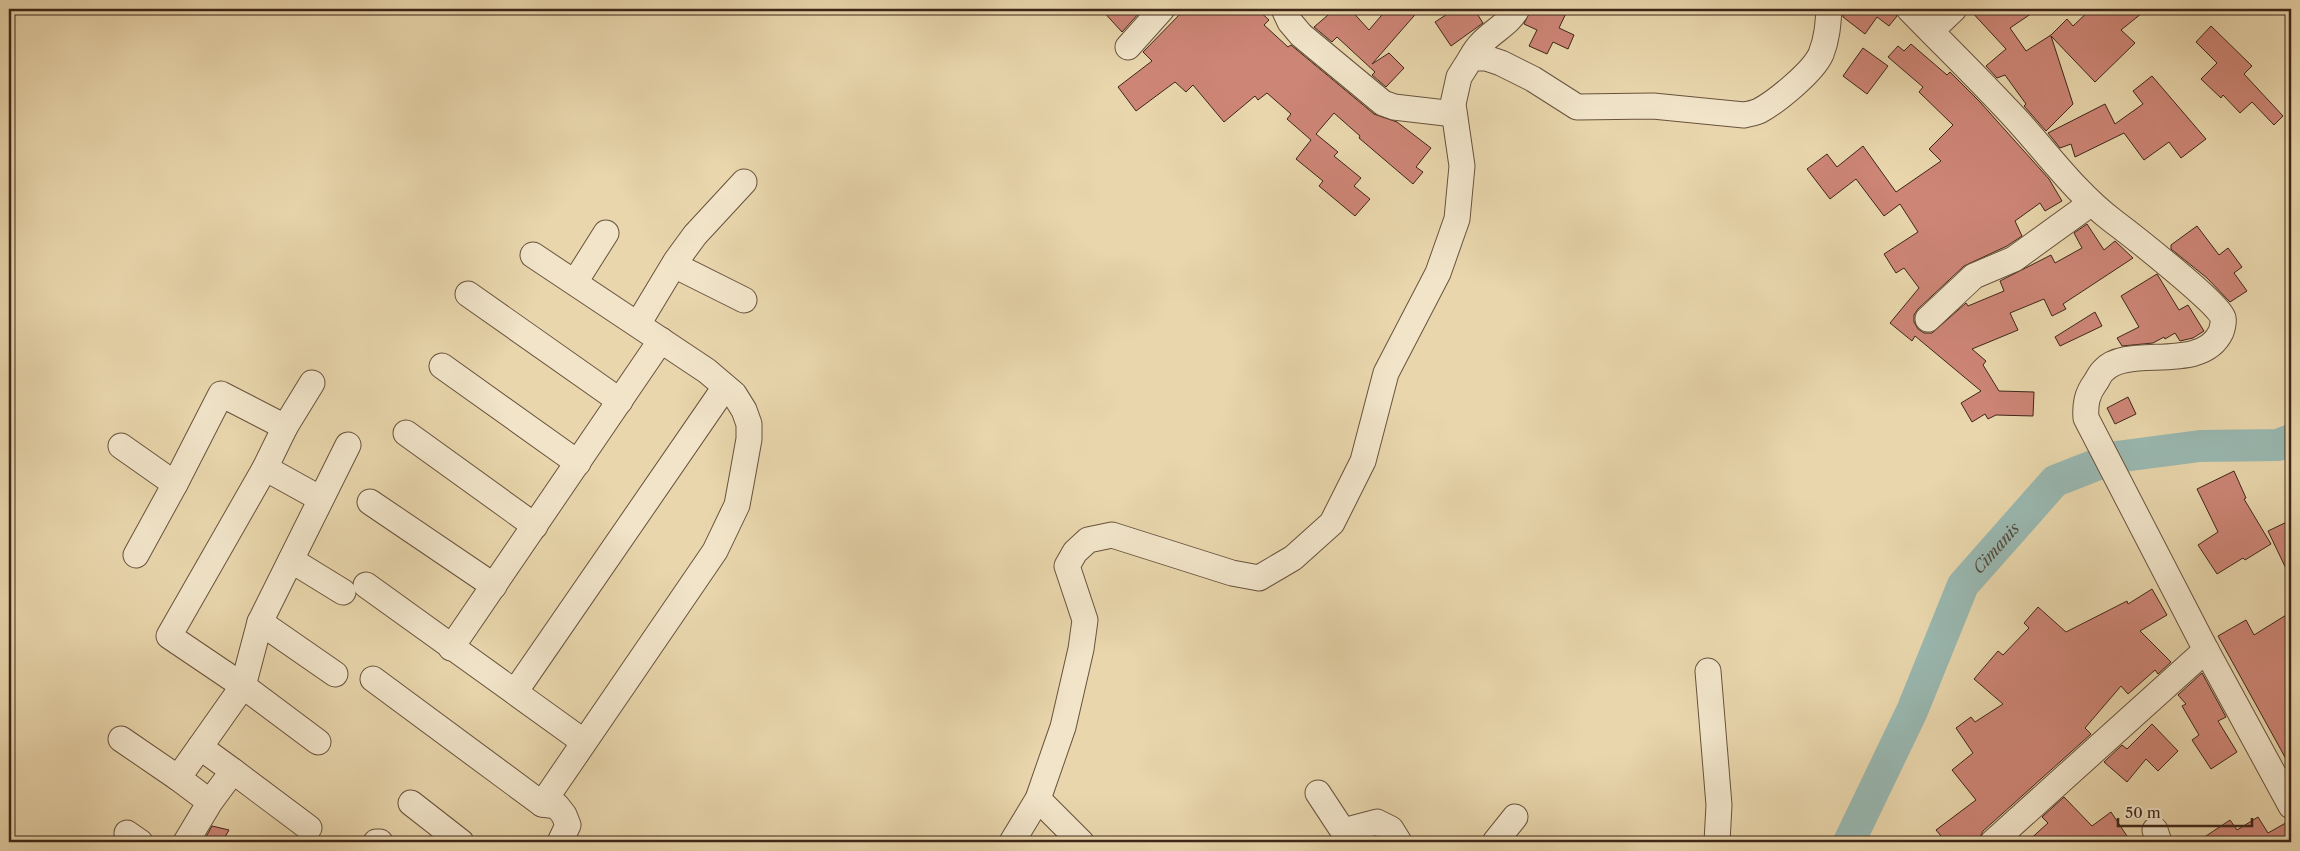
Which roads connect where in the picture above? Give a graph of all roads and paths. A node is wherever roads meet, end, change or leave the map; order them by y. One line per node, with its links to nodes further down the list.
1 (1162, 9): 8 (street)
2 (1284, 9): 10 (street)
3 (1517, 9): 9 (street)
4 (1829, 9): 9 (street)
5 (1909, 9): 7 (street)
6 (1954, 9): 7 (street)
7 (1931, 31): 12 (street)
8 (1128, 47)
9 (1471, 58): 10 (street)
10 (1454, 114): 54 (street)
11 (744, 182): 15 (street)
12 (2090, 204): 19 (street); 41 (street)
13 (606, 233): 16 (street)
14 (533, 255): 16 (street)
15 (674, 265): 18 (street); 20 (street)
16 (575, 282): 20 (street)
17 (468, 294): 25 (street)
18 (744, 300)
19 (1928, 319)
20 (638, 324): 21 (street)
21 (662, 340): 24 (street); 25 (street)
22 (442, 366): 30 (street)
23 (312, 383): 26 (street)
24 (725, 387): 46 (street); 49 (street)
25 (620, 401): 30 (street)
26 (286, 427): 31 (street); 32 (street)
27 (406, 433): 35 (street)
28 (348, 445): 33 (street)
29 (121, 446): 32 (street)
30 (578, 463): 35 (street)
31 (265, 468): 33 (street); 45 (street)
32 (175, 484): 36 (street)
33 (321, 499): 37 (street)
34 (370, 502): 38 (street)
35 (535, 526): 38 (street)
36 (136, 555)
37 (291, 560): 39 (street); 40 (street)
38 (494, 586): 40 (street)
39 (260, 622): 43 (street); 45 (street)
40 (451, 648): 46 (street)
41 (2206, 650): 58 (street); 71 (street)
42 (1708, 670): 70 (street)
43 (335, 674)
44 (373, 679): 57 (street)
45 (243, 686): 48 (street); 50 (street)
46 (515, 692): 49 (street)
47 (121, 740): 52 (street)
48 (318, 742)
49 (584, 742): 57 (street)
50 (200, 747): 51 (street); 52 (street)
51 (233, 771): 55 (street); 60 (street)
52 (178, 778): 55 (street)
53 (1318, 793): 68 (street)
54 (1038, 799): 66 (street); 67 (street)
55 (210, 802): 61 (street)
56 (411, 803): 64 (street)
57 (542, 804): 65 (street)
58 (2291, 806)
59 (1515, 817): 69 (street)
60 (309, 828)
61 (186, 842)
62 (376, 842): 63 (street)
63 (380, 842)
64 (461, 842)
65 (560, 842)
66 (1012, 842)
67 (1081, 842)
68 (1399, 842)
69 (1495, 842)
70 (1717, 842)
71 (1993, 842)

